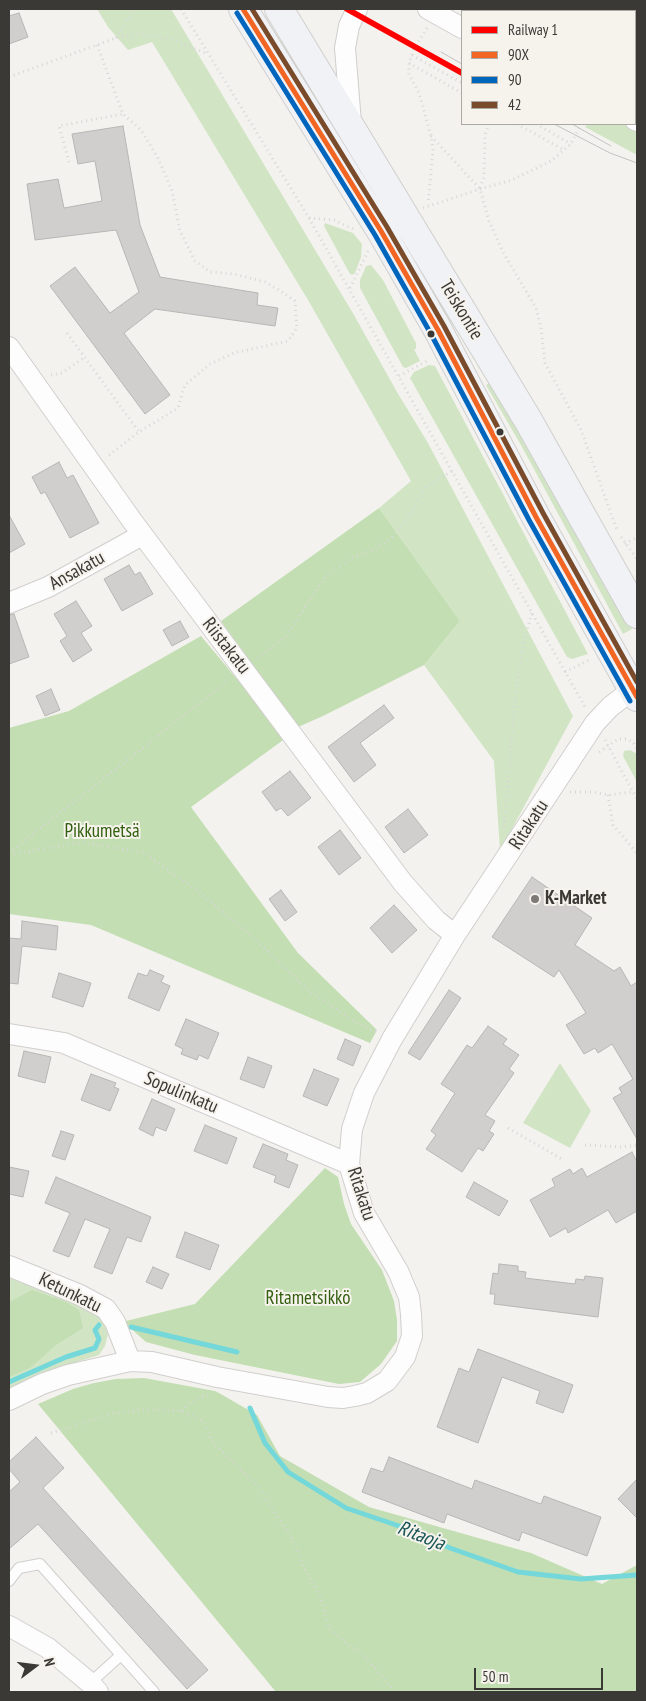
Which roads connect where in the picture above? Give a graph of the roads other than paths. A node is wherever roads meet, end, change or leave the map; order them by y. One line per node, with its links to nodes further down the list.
1 (243, 9): 13 (highway, Teiskontie)
2 (279, 9): 6 (highway, Teiskontie)
3 (357, 9): 6 (street)
4 (432, 12): 5 (street)
5 (461, 27)
6 (352, 128): 9 (highway, Teiskontie)
7 (9, 347): 8 (street, Riistakatu)
8 (142, 535): 11 (street, Ansakatu); 14 (street, Riistakatu)
9 (614, 549): 10 (highway); 12 (highway, Teiskontie)
10 (637, 578)
11 (9, 603)
12 (637, 614)
13 (636, 691): 14 (street, Ritakatu)
14 (455, 936): 16 (street, Ritakatu)
15 (9, 1034): 16 (street, Sopulinkatu)
16 (350, 1164): 18 (street, Ritakatu)
17 (9, 1266): 18 (street, Ketunkatu)
18 (130, 1361): 19 (street, Ritakatu)
19 (9, 1400)
20 (9, 1581): 22 (lane)
21 (9, 1626): 23 (street)
22 (121, 1655): 23 (lane); 24 (lane)
23 (94, 1688)
24 (154, 1692)

